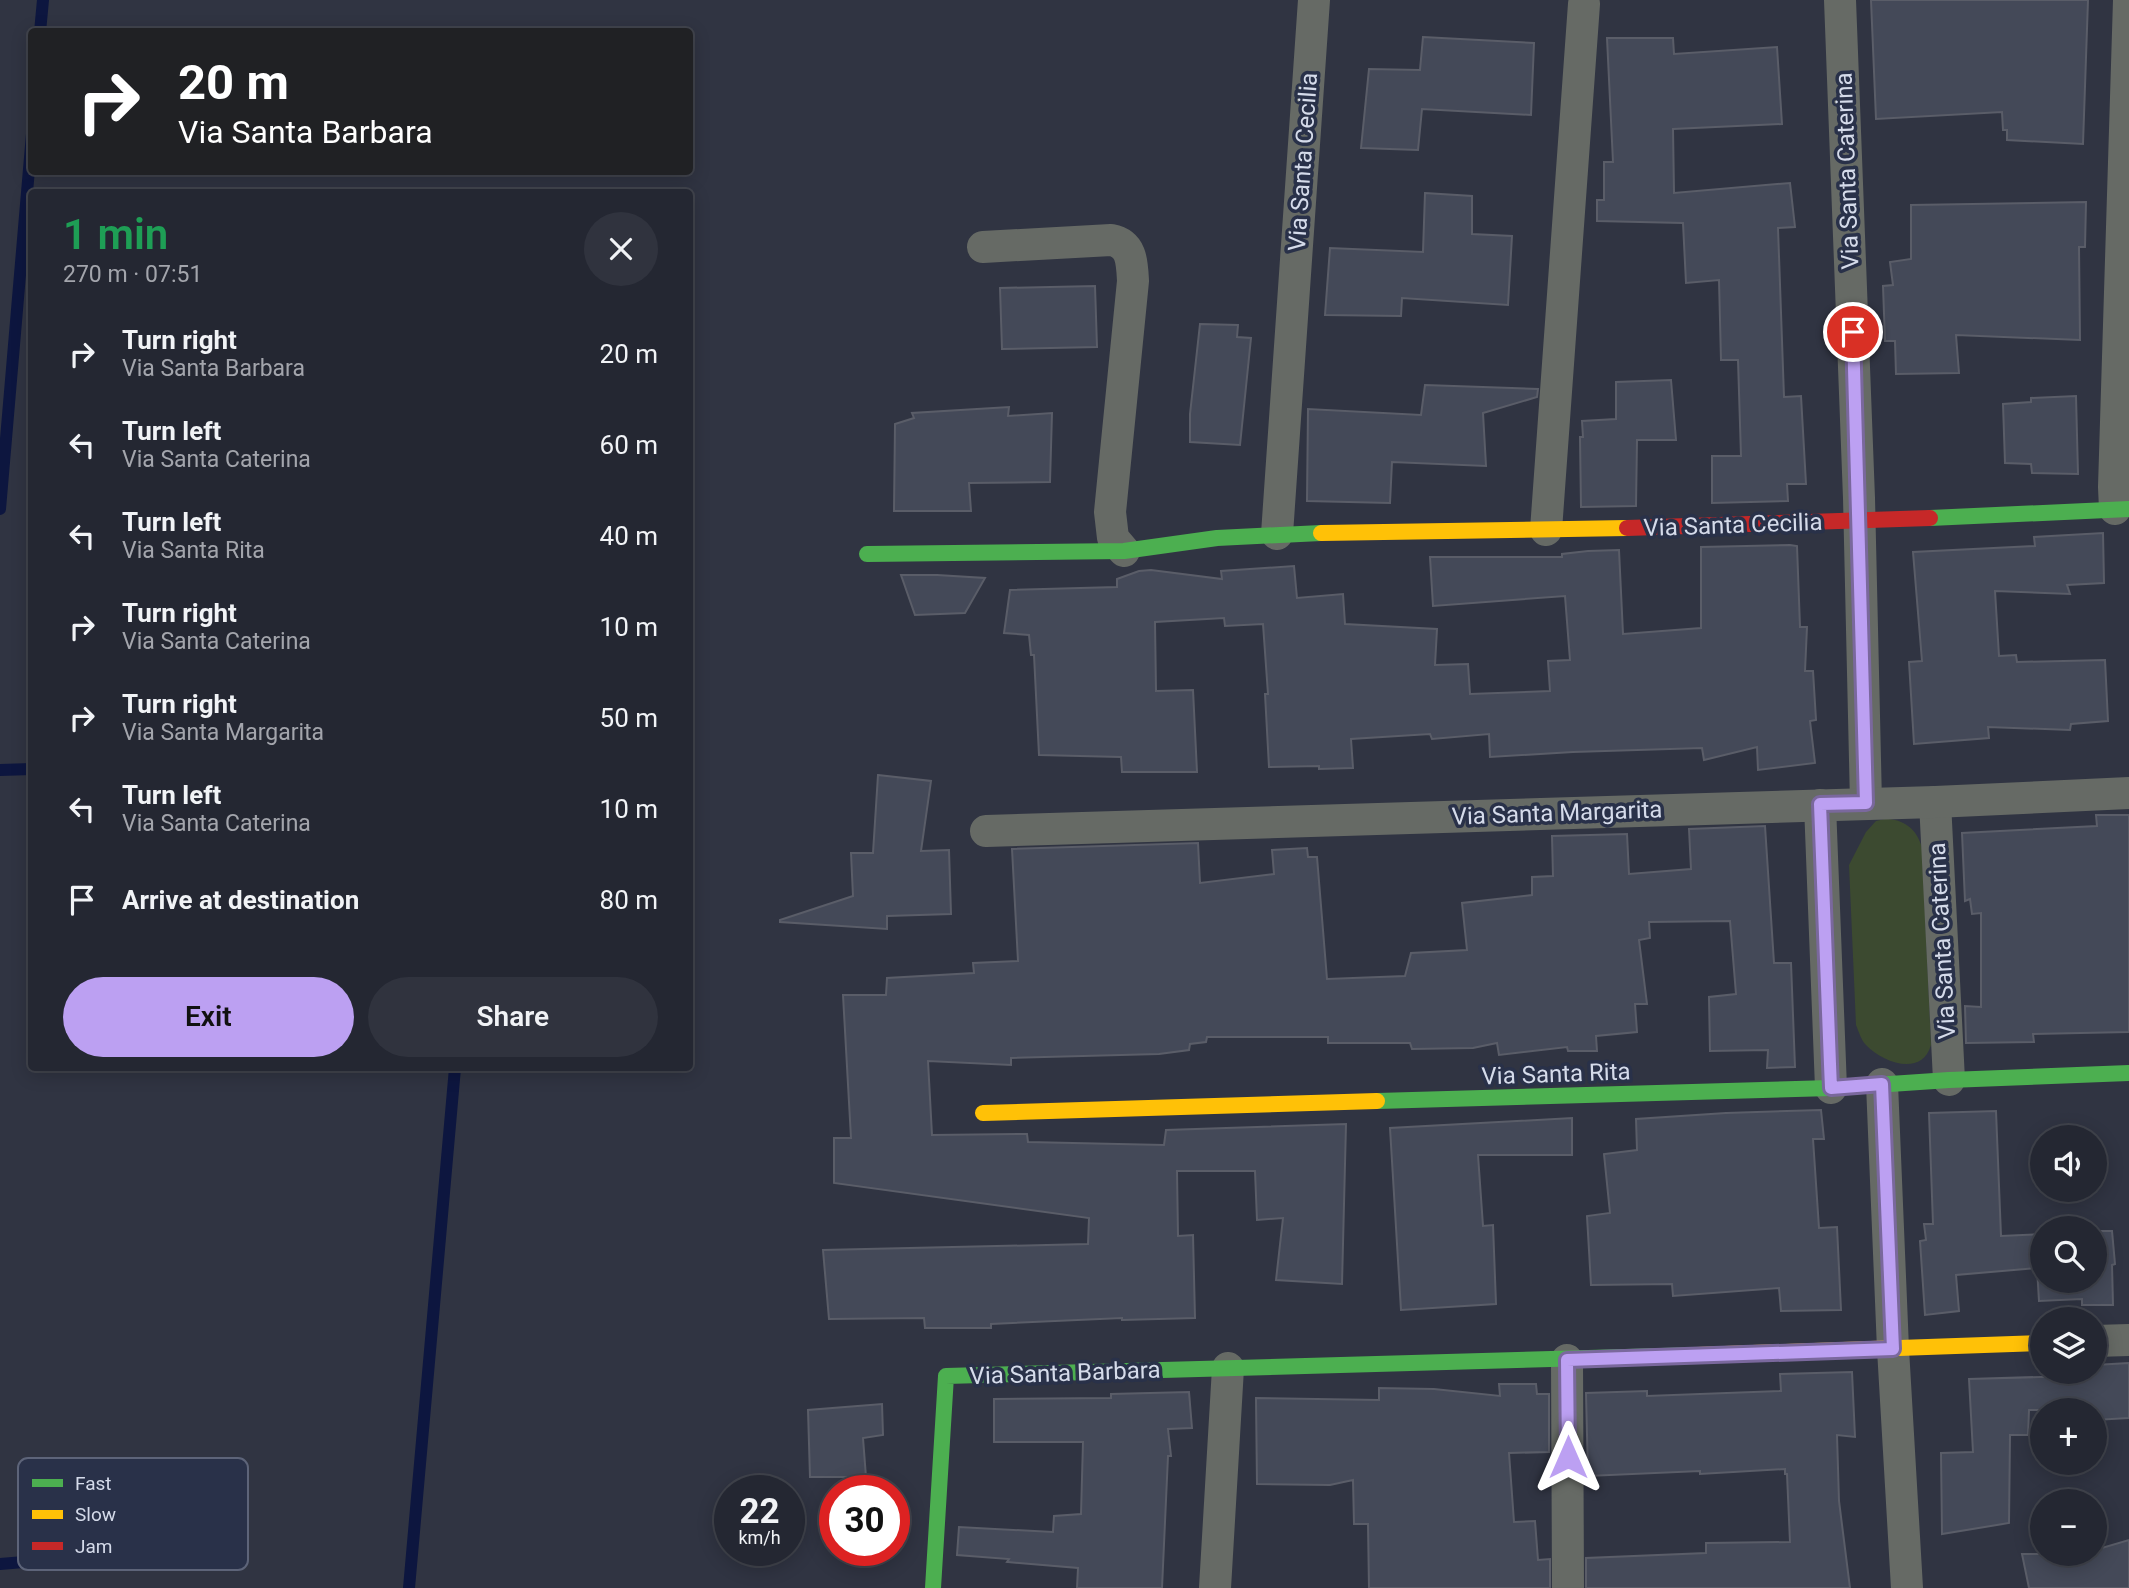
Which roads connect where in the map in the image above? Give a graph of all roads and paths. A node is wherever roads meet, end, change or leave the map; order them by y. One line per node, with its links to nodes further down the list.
1 (1314, 0): 9 (street, Via Santa Cecilia)
2 (1840, 0): 7 (street, Via Santa Caterina)
3 (2129, 0): 6 (street)
4 (1584, 4): 8 (street)
5 (983, 247): 10 (street)
6 (2122, 509): 7 (street, Via Santa Cecilia)
7 (1859, 521): 8 (street, Via Santa Cecilia); 14 (street, Via Santa Caterina)
8 (1546, 530): 9 (street, Via Santa Cecilia)
9 (1277, 534): 10 (street, Via Santa Cecilia)
10 (1124, 551): 11 (street, Via Santa Cecilia)
11 (867, 554)
12 (2129, 793): 13 (street, Via Santa Margarita)
13 (1935, 802): 14 (street, Via Santa Margarita); 18 (street, Via Santa Caterina)
14 (1866, 803): 15 (street, Via Santa Margarita)
15 (1820, 804): 16 (street, Via Santa Margarita); 20 (street)
16 (986, 831)
17 (2129, 1073): 18 (street, Via Santa Rita)
18 (1949, 1080): 19 (street, Via Santa Rita)
19 (1882, 1084): 20 (street, Via Santa Rita); 25 (street)
20 (1831, 1088): 21 (street, Via Santa Rita)
21 (983, 1113)
22 (2129, 1340): 23 (street)
23 (2107, 1341)
24 (2030, 1343): 25 (street, Via Santa Barbara)
25 (1893, 1349): 26 (street, Via Santa Barbara); 31 (street)
26 (1567, 1360): 27 (street, Via Santa Barbara); 30 (street)
27 (1227, 1368): 28 (street, Via Santa Barbara); 29 (street)
28 (933, 1588)
29 (1215, 1588)
30 (1568, 1588)
31 (1907, 1588)

